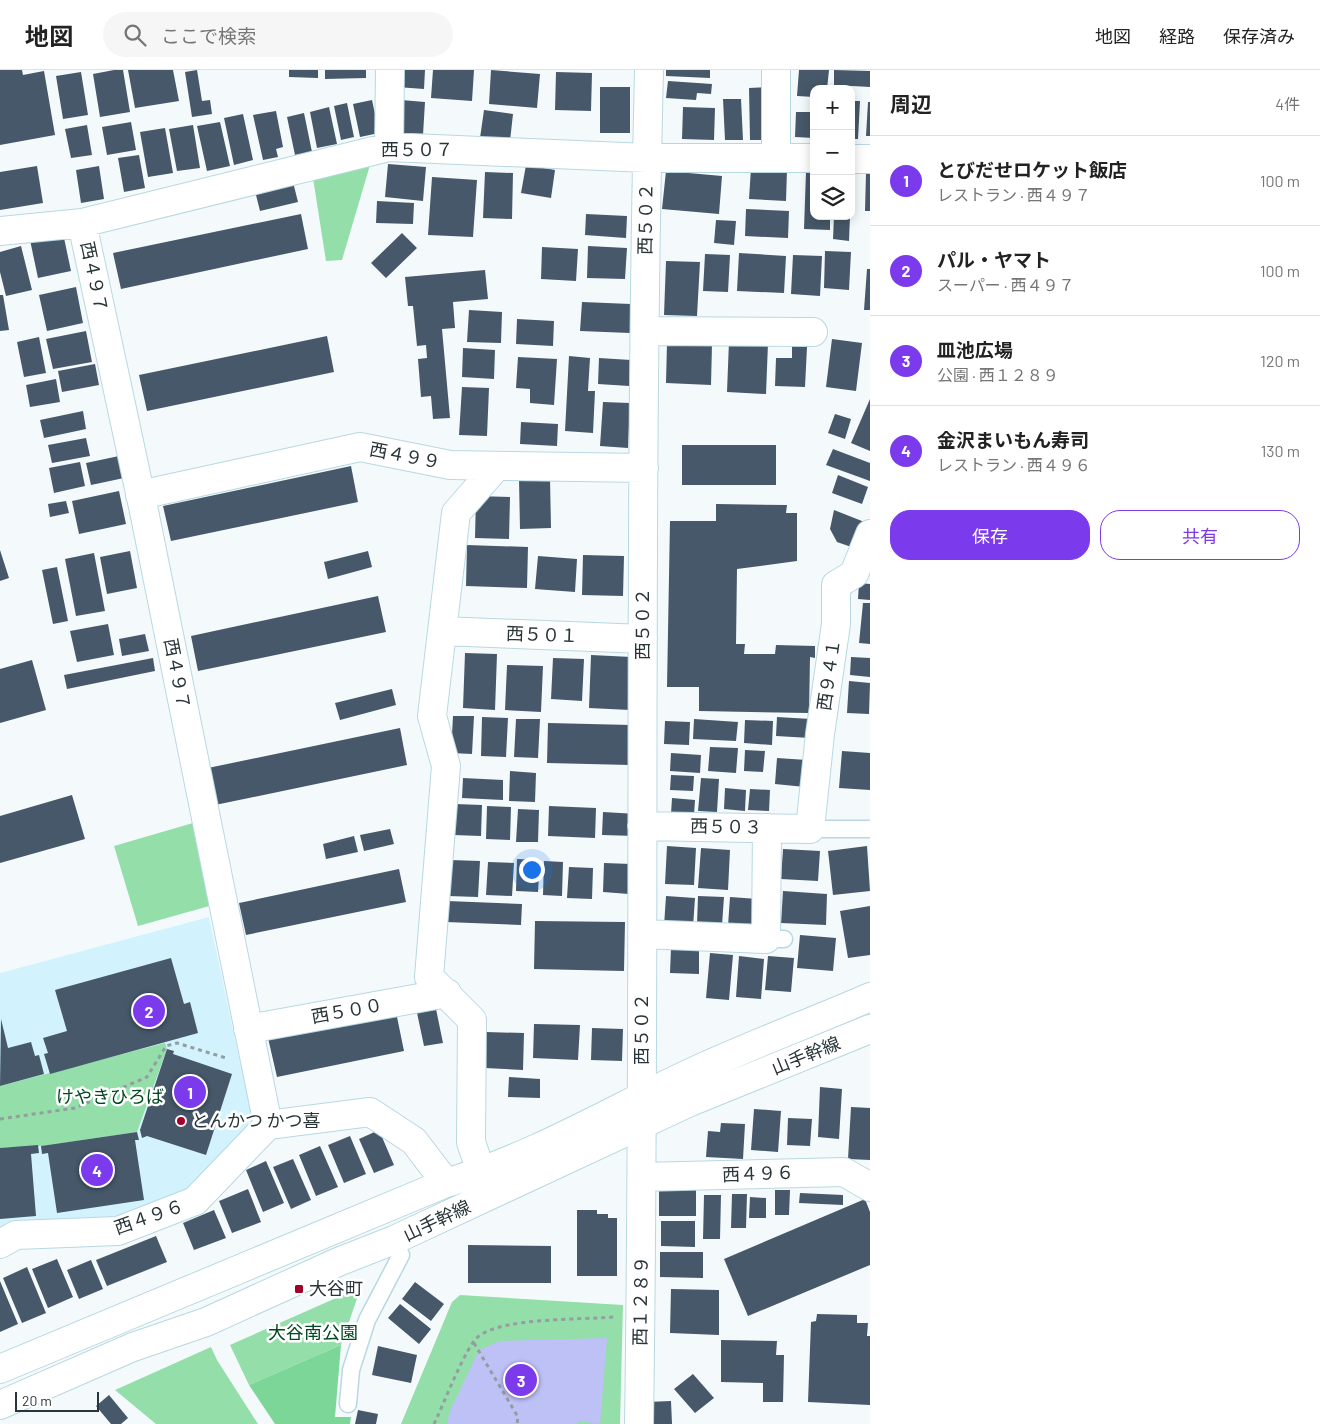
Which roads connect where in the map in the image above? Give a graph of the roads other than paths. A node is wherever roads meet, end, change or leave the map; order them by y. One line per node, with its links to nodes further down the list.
1 (390, 70): 4 (street)
2 (649, 70): 6 (street, 西５０２)
3 (776, 70): 5 (street)
4 (389, 147): 6 (street, 西５０７); 10 (street, 西５０７)
5 (776, 157): 6 (street, 西５０７); 7 (street, 西５０７)
6 (647, 158): 12 (street, 西５０２)
7 (810, 158)
8 (855, 158): 9 (street)
9 (870, 159)
10 (82, 223): 11 (street, 西５０７); 16 (street, 西４９７)
11 (0, 231)
12 (645, 331): 13 (street); 15 (street, 西５０２)
13 (813, 332)
14 (496, 467): 15 (street, 西４９９); 16 (street, 西４９９); 18 (street)
15 (644, 468): 19 (street, 西５０２)
16 (140, 495): 28 (street, 西４９７)
17 (870, 534): 22 (street, 西９４１)
18 (442, 632): 19 (street, 西５０１); 25 (street)
19 (643, 639): 20 (street, 西５０２)
20 (642, 826): 21 (street, 西５０３); 24 (street, 西５０２)
21 (767, 828): 22 (street, 西５０３); 24 (street)
22 (810, 828): 23 (lane)
23 (870, 829)
24 (642, 934): 29 (street, 西５０２)
25 (447, 993): 28 (street, 西５００); 32 (street)
26 (870, 997): 29 (street, 山手幹線)
27 (870, 1029): 31 (street, 山手幹線)
28 (248, 1030): 30 (street, 西４９７)
29 (642, 1097): 31 (street, 西５０２); 32 (street, 山手幹線)
30 (268, 1125): 34 (street); 37 (street, 西４９６)
31 (642, 1125): 33 (street, 西５０２); 36 (street, 山手幹線)
32 (481, 1172): 34 (street, 山手幹線)
33 (642, 1177): 35 (street, 西４９６); 41 (street, 西１２８９)
34 (446, 1183): 38 (street, 山手幹線)
35 (870, 1187)
36 (394, 1240): 39 (lane); 40 (street, 山手幹線)
37 (0, 1244)
38 (0, 1370)
39 (348, 1404)
40 (0, 1405)
41 (639, 1424)

